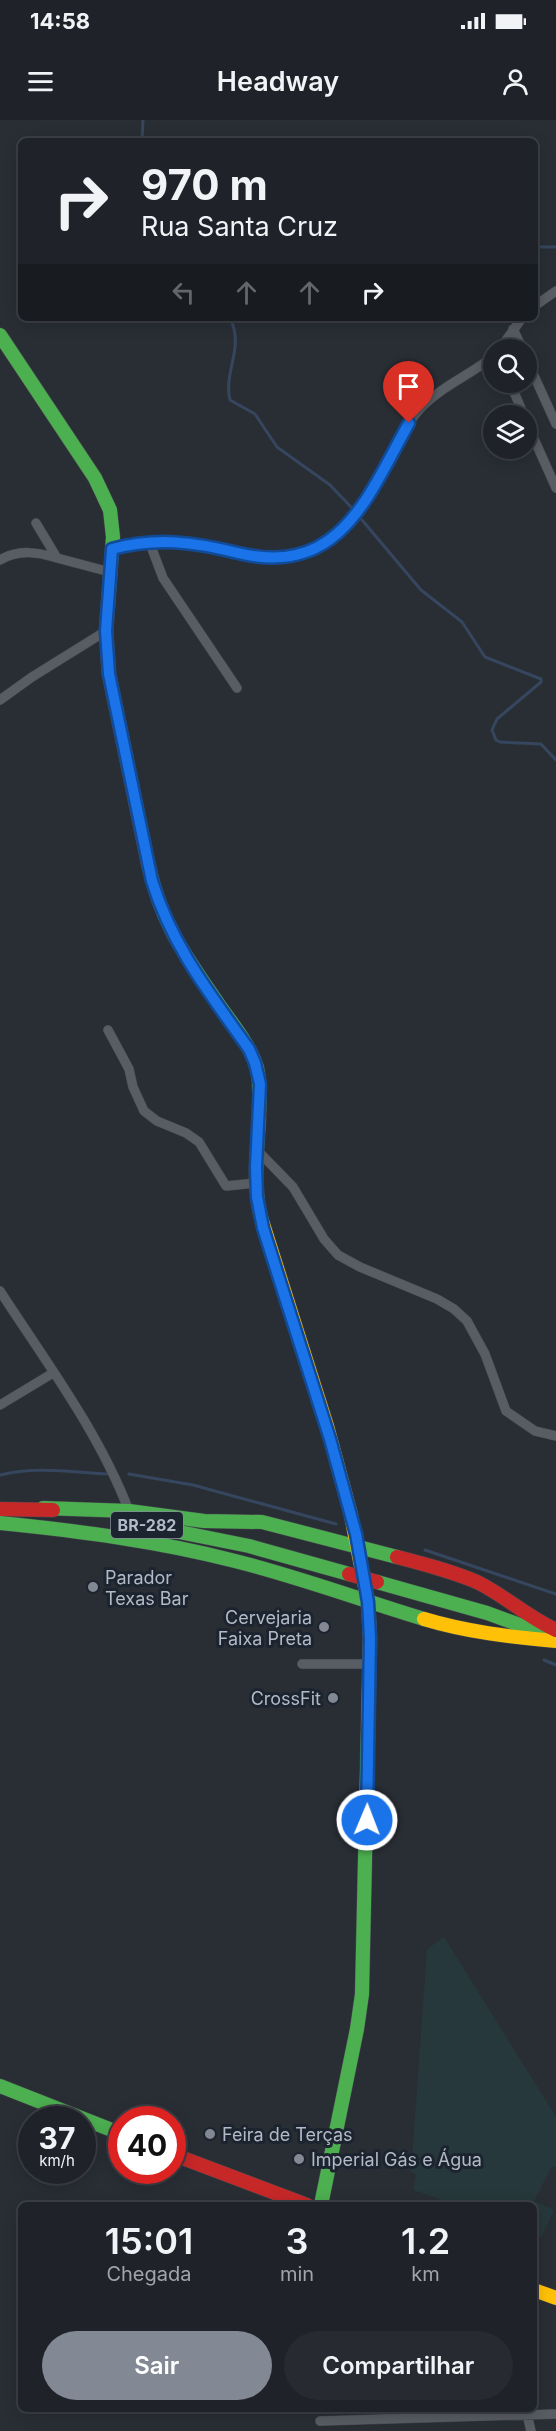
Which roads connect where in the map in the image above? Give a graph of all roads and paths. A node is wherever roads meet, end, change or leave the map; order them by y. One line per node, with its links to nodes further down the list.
1 (556, 291): 2 (street)
2 (538, 304)
3 (520, 321): 4 (street)
4 (513, 329): 6 (street); 7 (street)
5 (0, 335): 15 (main road)
6 (506, 339)
7 (517, 339)
8 (483, 364): 14 (street)
9 (537, 382): 10 (street)
10 (556, 424)
11 (537, 446): 12 (street)
12 (556, 488)
13 (36, 523): 16 (street)
14 (148, 541): 15 (street); 20 (street)
15 (112, 549): 18 (main road)
16 (57, 558): 17 (street); 18 (street)
17 (0, 560)
18 (110, 572): 19 (main road)
19 (106, 631): 21 (street); 23 (main road)
20 (237, 688)
21 (0, 700)
22 (108, 1030): 24 (street)
23 (256, 1149): 24 (main road); 28 (street)
24 (256, 1183): 33 (main road)
25 (0, 1291): 26 (street)
26 (53, 1373): 27 (street); 31 (street)
27 (0, 1406)
28 (556, 1436)
29 (43, 1508): 30 (main road, BR-282); 31 (main road); 36 (main road, BR-282, bridge)
30 (0, 1509)
31 (129, 1511): 33 (main road)
32 (0, 1523): 34 (main road)
33 (358, 1547): 34 (main road); 35 (main road)
34 (368, 1602): 36 (main road); 38 (main road)
35 (556, 1630)
36 (556, 1640)
37 (302, 1664): 38 (street)
38 (369, 1664): 43 (main road)
39 (0, 2086): 40 (main road)
40 (108, 2128)
41 (186, 2159): 42 (main road)
42 (299, 2202)
43 (322, 2202)
44 (537, 2291): 45 (main road)
45 (556, 2298)
46 (526, 2412): 47 (street); 48 (street); 49 (street)
47 (556, 2414)
48 (320, 2421)
49 (531, 2431)

